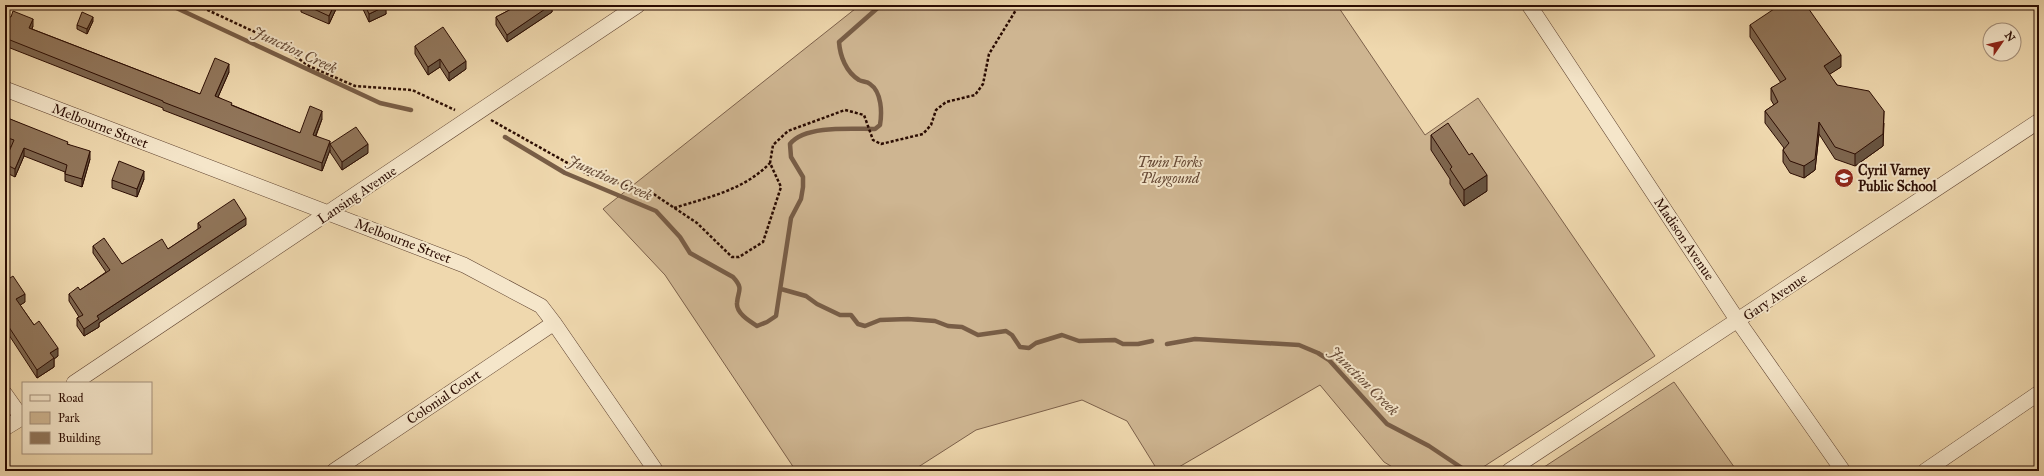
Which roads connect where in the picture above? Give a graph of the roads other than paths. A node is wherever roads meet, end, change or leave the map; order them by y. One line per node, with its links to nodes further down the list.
1 (638, 5): 5 (street, Lansing Avenue)
2 (1529, 5): 6 (street, Madison Avenue)
3 (5, 90): 5 (street, Melbourne Street)
4 (2039, 121): 6 (street, Gary Avenue)
5 (330, 213): 7 (street, Melbourne Street); 8 (street, Lansing Avenue)
6 (1738, 321): 15 (street, Gary Avenue); 16 (street, Madison Avenue)
7 (554, 323): 13 (street, Colonial Court); 14 (street, Melbourne Street)
8 (76, 382)
9 (2039, 393): 17 (street)
10 (5, 394): 11 (street)
11 (22, 418): 12 (street)
12 (5, 428)
13 (334, 471)
14 (656, 471)
15 (1509, 471)
16 (1843, 471)
17 (1925, 471)

